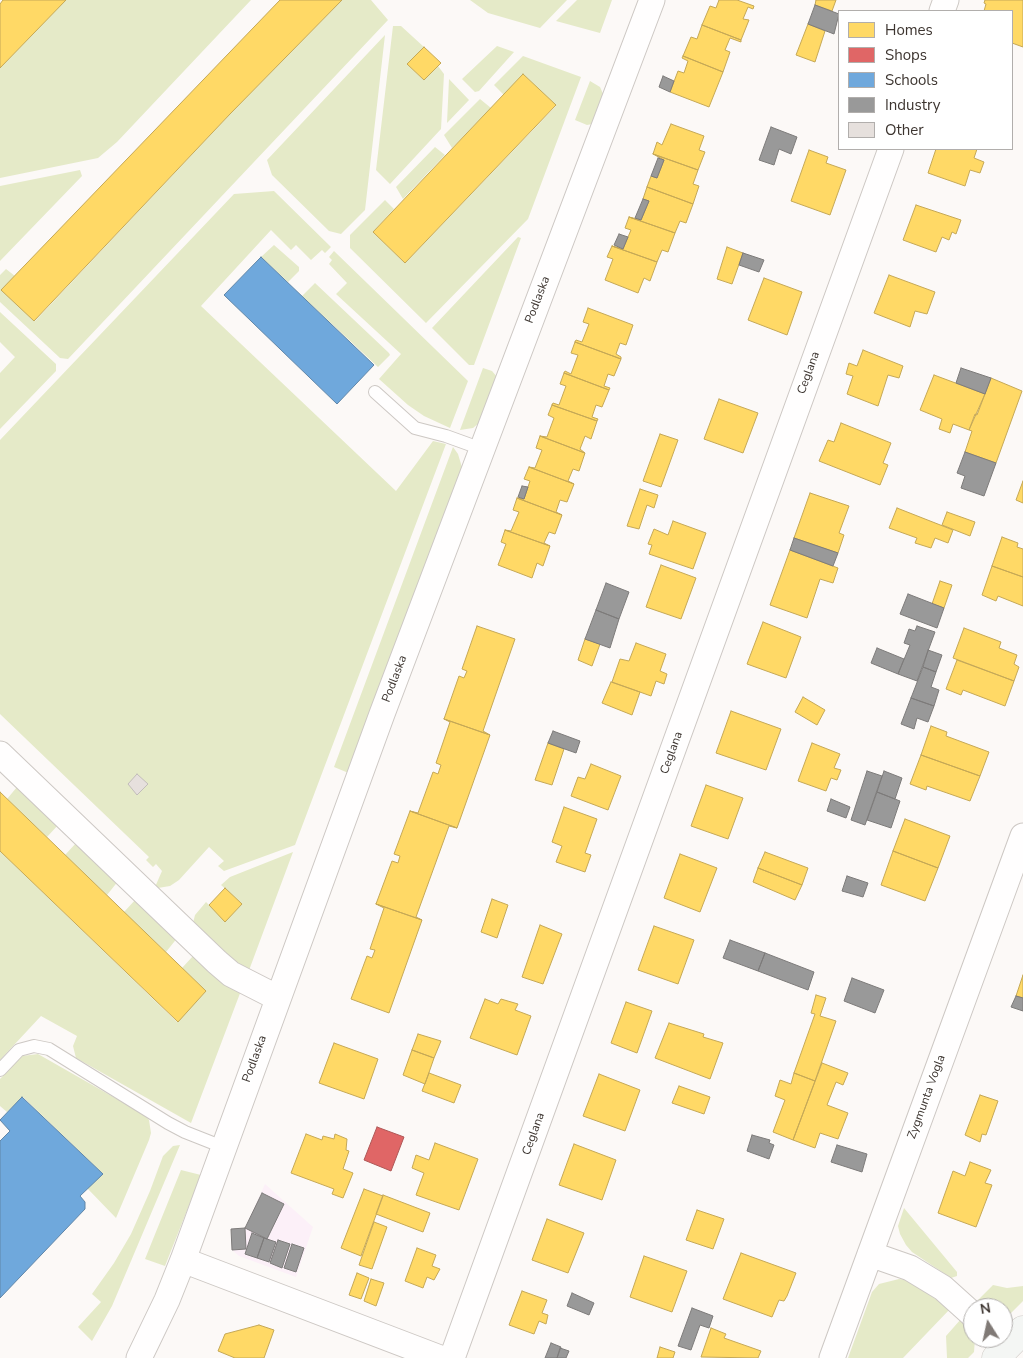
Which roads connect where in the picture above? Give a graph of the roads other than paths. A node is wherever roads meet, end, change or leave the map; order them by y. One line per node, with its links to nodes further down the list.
1 (652, 0): 4 (street, Podlaska)
2 (891, 150): 17 (street, Ceglana)
3 (375, 392): 4 (lane)
4 (482, 450): 7 (street, Podlaska)
5 (0, 754): 7 (street)
6 (1023, 836): 10 (street, Zygmunta Vogla)
7 (278, 998): 9 (street, Podlaska)
8 (0, 1070): 9 (lane)
9 (223, 1147): 11 (street, Podlaska)
10 (870, 1254): 12 (street); 18 (street, Zygmunta Vogla)
11 (183, 1260): 15 (street, Podlaska); 16 (street)
12 (963, 1306)
13 (1023, 1330): 14 (main road)
14 (997, 1349)
15 (139, 1358)
16 (440, 1358)
17 (452, 1358)
18 (832, 1358)

